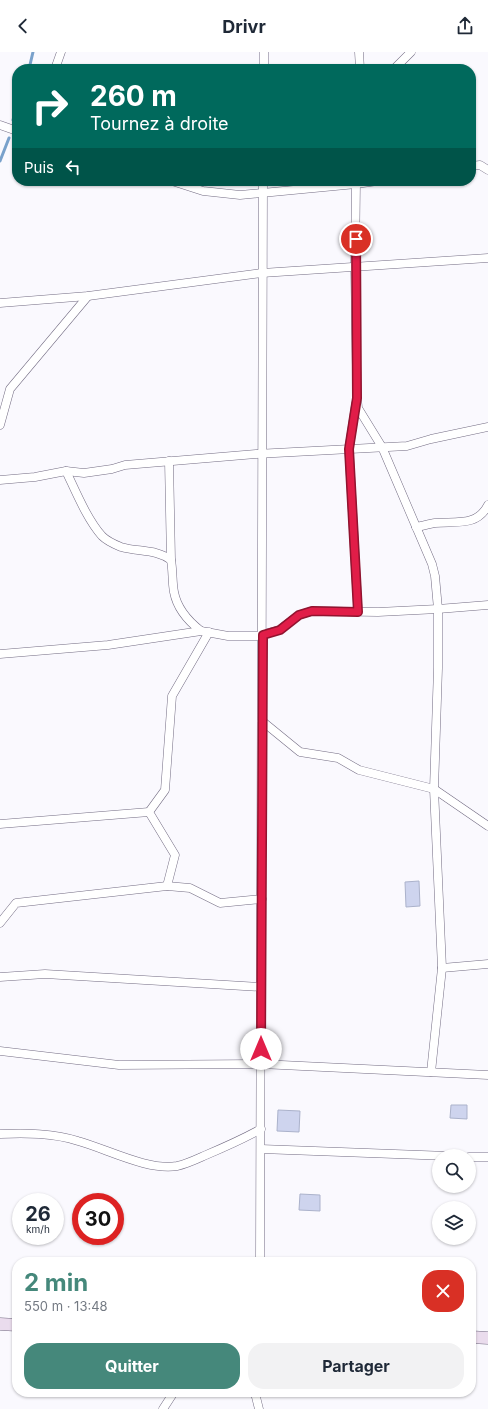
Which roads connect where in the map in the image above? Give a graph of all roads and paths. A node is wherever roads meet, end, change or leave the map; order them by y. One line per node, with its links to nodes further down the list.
1 (61, 52): 5 (street)
2 (264, 52): 6 (street)
3 (359, 52): 7 (street)
4 (411, 52): 8 (street)
5 (57, 64)
6 (264, 64)
7 (360, 64)
8 (399, 64)
9 (0, 125): 10 (street)
10 (12, 129)
11 (476, 165): 12 (street)
12 (488, 170)
13 (188, 186): 17 (street)
14 (263, 186): 17 (street)
15 (331, 186): 17 (street)
16 (356, 186): 19 (street)
17 (263, 194): 20 (street)
18 (488, 258): 19 (street)
19 (355, 266): 20 (street); 23 (street)
20 (262, 273): 21 (street); 28 (street)
21 (88, 296): 22 (street); 24 (street)
22 (0, 303)
23 (357, 398): 26 (street); 27 (street)
24 (0, 425)
25 (488, 427): 26 (street)
26 (382, 447): 27 (street); 33 (street)
27 (349, 449): 28 (street); 37 (street)
28 (263, 454): 29 (street); 39 (street)
29 (169, 461): 30 (street); 34 (street)
30 (66, 471): 31 (street); 34 (street)
31 (0, 480)
32 (488, 505): 33 (street)
33 (416, 527): 36 (street)
34 (172, 560): 38 (street)
35 (488, 605): 36 (street)
36 (438, 609): 37 (street); 42 (street)
37 (358, 612): 39 (street)
38 (205, 631): 39 (street); 40 (street); 43 (street)
39 (263, 635): 41 (street)
40 (0, 654)
41 (262, 721): 42 (street); 47 (street)
42 (434, 789): 45 (street); 50 (street)
43 (150, 812): 44 (street); 46 (street)
44 (0, 824)
45 (488, 826)
46 (167, 886): 47 (street); 48 (street)
47 (262, 899): 52 (street)
48 (0, 923)
49 (488, 964): 50 (street)
50 (442, 968): 55 (street)
51 (0, 977): 52 (street)
52 (261, 987): 54 (street)
53 (0, 1050): 54 (street)
54 (261, 1064): 55 (street); 57 (street)
55 (431, 1072): 56 (street)
56 (488, 1075)
57 (261, 1130): 58 (street); 59 (street)
58 (0, 1134)
59 (261, 1150): 60 (street); 63 (street)
60 (432, 1155)
61 (476, 1157): 62 (street)
62 (488, 1157)
63 (260, 1257)
64 (0, 1324): 65 (street)
65 (12, 1325)
66 (476, 1337): 67 (street)
67 (488, 1338)
68 (171, 1397): 70 (street)
69 (256, 1397): 71 (street)
70 (163, 1409)
71 (259, 1409)

